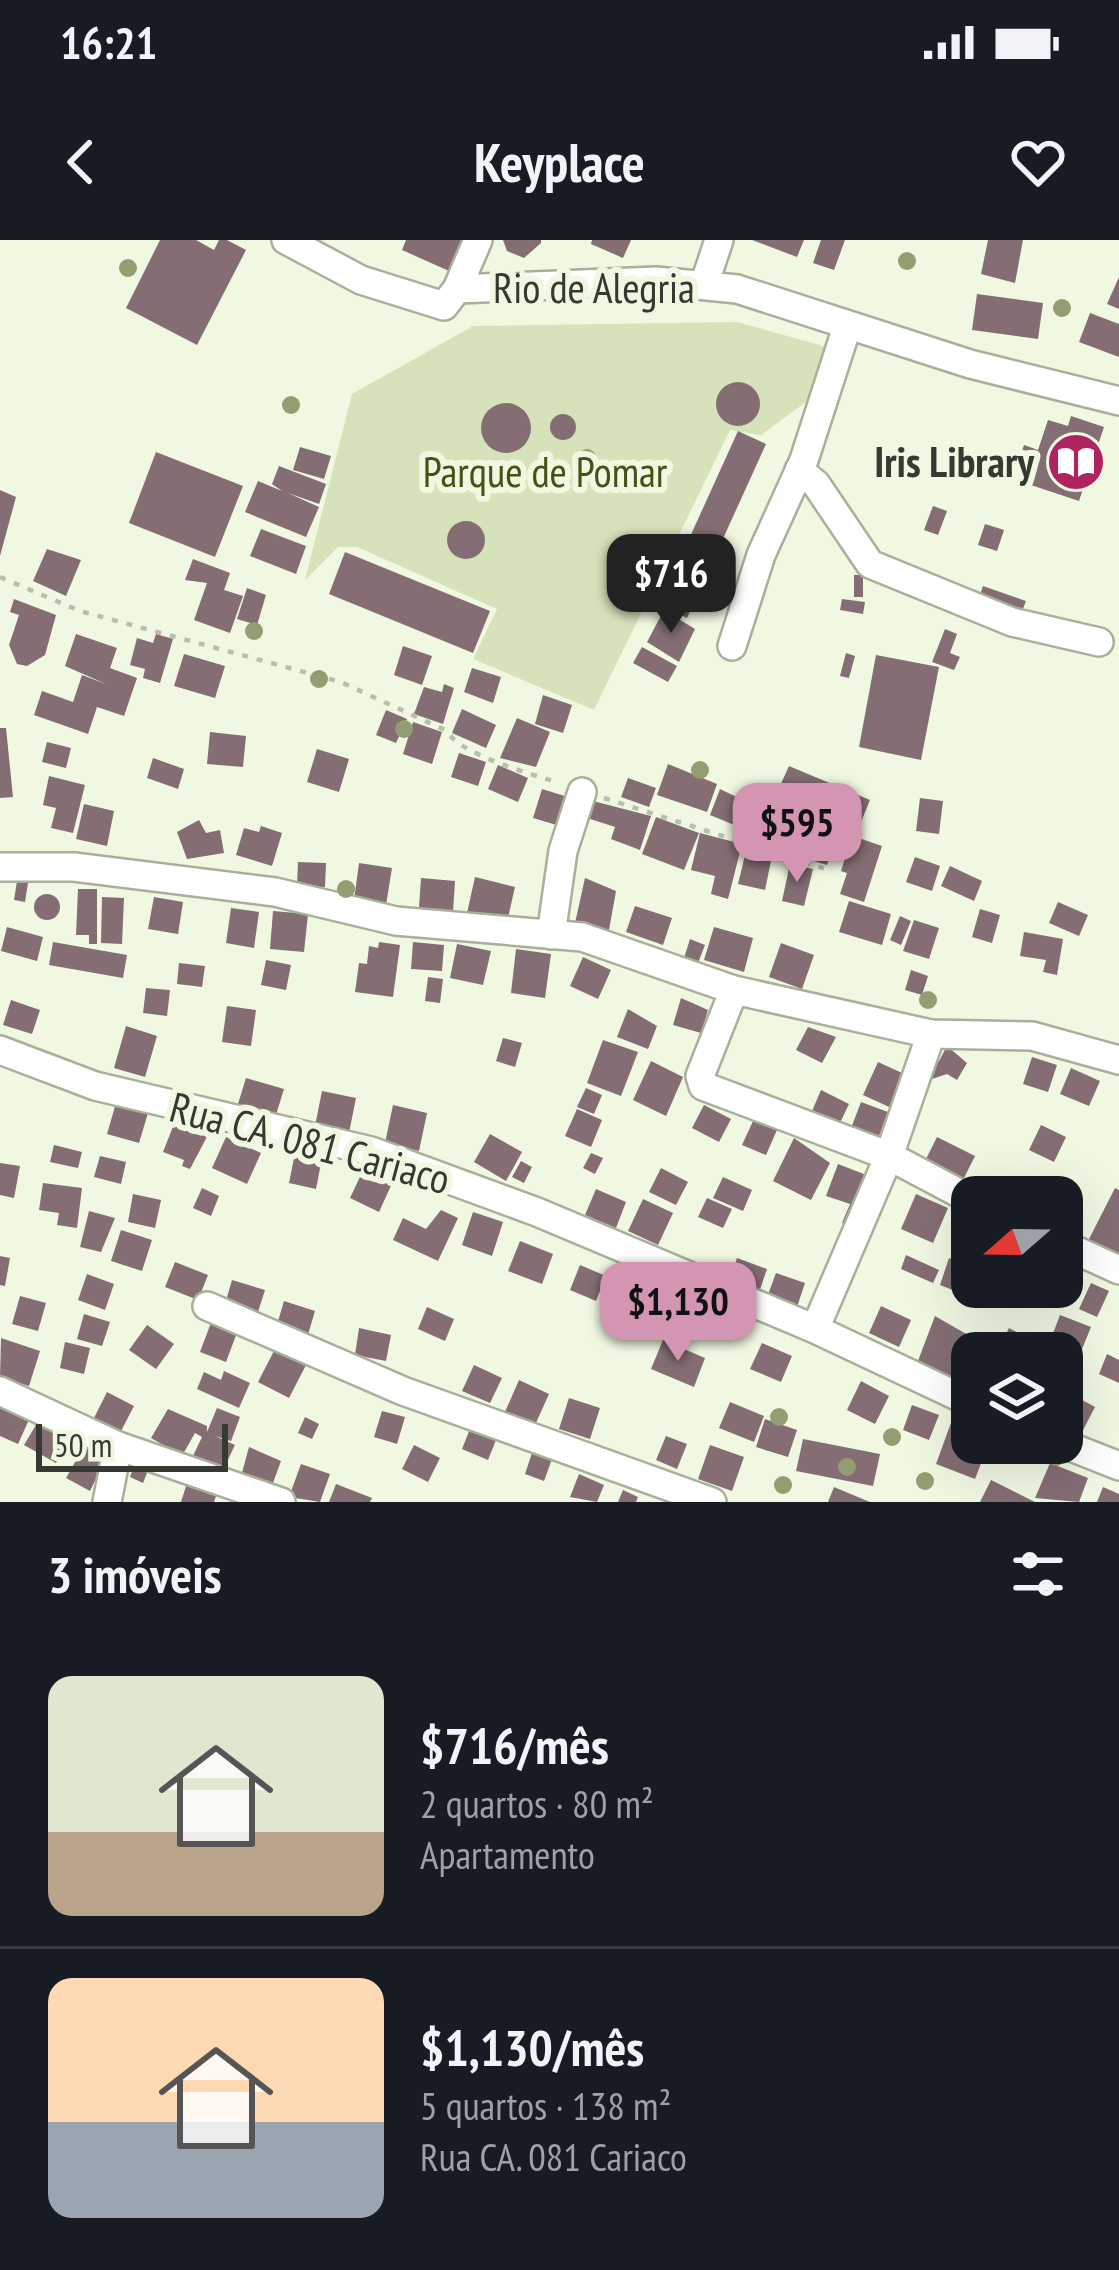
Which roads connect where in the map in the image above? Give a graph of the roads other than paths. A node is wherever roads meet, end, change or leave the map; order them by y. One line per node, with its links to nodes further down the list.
1 (286, 240): 5 (street, Rio de Alegria)
2 (478, 240): 5 (street)
3 (719, 240): 4 (street)
4 (704, 285): 5 (street, Rio de Alegria); 6 (street, Rio de Alegria)
5 (457, 289)
6 (847, 327): 7 (street, Rio de Alegria); 8 (street)
7 (1119, 401)
8 (800, 470): 9 (street); 10 (street)
9 (1099, 642)
10 (732, 646)
11 (582, 792): 13 (street)
12 (0, 867): 13 (street)
13 (551, 935): 14 (street)
14 (734, 990): 15 (street); 18 (street)
15 (931, 1034): 17 (street); 18 (street)
16 (0, 1050): 23 (street, Rua CA. 081 Cariaco)
17 (1119, 1060)
18 (889, 1156): 19 (street); 23 (street)
19 (951, 1189)
20 (1083, 1254): 21 (street)
21 (1119, 1270)
22 (207, 1306): 31 (street)
23 (815, 1329): 25 (street, Rua CA. 081 Cariaco)
24 (0, 1390): 26 (street)
25 (951, 1393)
26 (118, 1446): 29 (street); 30 (street)
27 (1083, 1452): 28 (street)
28 (1119, 1466)
29 (107, 1502)
30 (281, 1502)
31 (712, 1502)

